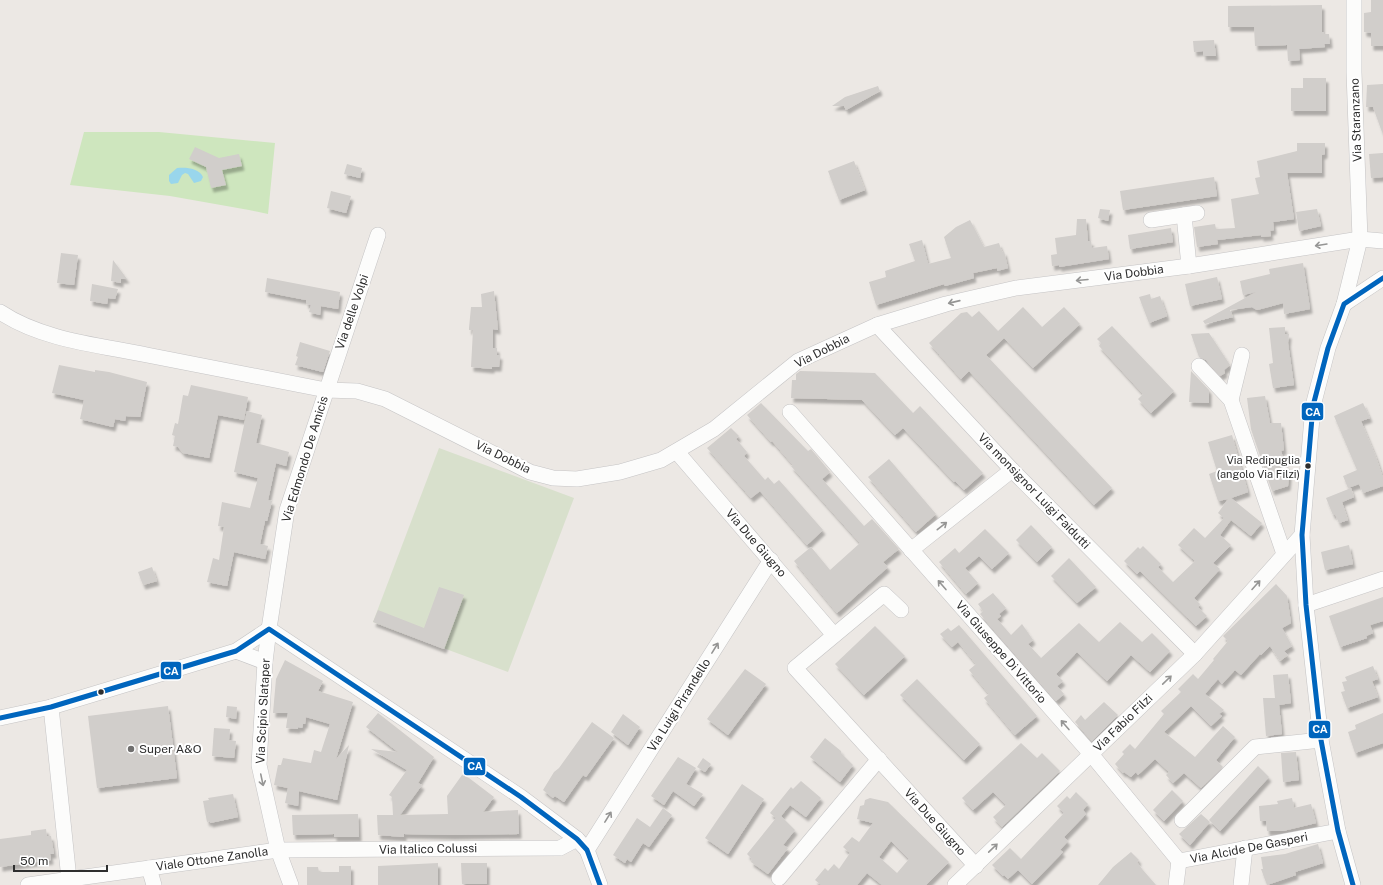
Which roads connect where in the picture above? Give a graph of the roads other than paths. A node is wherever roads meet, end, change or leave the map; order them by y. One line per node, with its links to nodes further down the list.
1 (1354, 0): 4 (street, Via Staranzano)
2 (1151, 220): 6 (street)
3 (378, 235): 13 (street, Via delle Volpi)
4 (1360, 239): 5 (street, Via Dobbia); 6 (street, Via Dobbia, one-way to 6); 8 (street, Via Staranzano)
5 (1383, 241)
6 (1189, 266): 10 (street, Via Dobbia, one-way to 10)
7 (1383, 278): 8 (street)
8 (1344, 304): 18 (street, Via Staranzano)
9 (0, 312): 13 (street, Via Dobbia)
10 (877, 325): 16 (street, Via Dobbia); 17 (street, Via monsignor Luigi Faidutti)
11 (1242, 355): 14 (street)
12 (1199, 366): 14 (street)
13 (326, 390): 16 (street, Via Dobbia); 25 (street, Via Edmondo De Amicis)
14 (1231, 400): 20 (street)
15 (790, 412): 19 (street, Via Giuseppe Di Vittorio)
16 (677, 452): 21 (street, Via Due Giugno)
17 (1012, 470): 19 (street, one-way to 17); 28 (street, Via monsignor Luigi Faidutti)
18 (1302, 535): 20 (street, Via Fabio Filzi); 23 (street, Via Staranzano)
19 (911, 550): 33 (street, Via Giuseppe Di Vittorio, one-way to 19)
20 (1284, 554): 28 (street, Via Fabio Filzi, one-way to 20)
21 (771, 560): 26 (street, Via Due Giugno); 40 (street, Via Luigi Pirandello, one-way to 21)
22 (1383, 579): 23 (street)
23 (1306, 605): 32 (street, Via Staranzano)
24 (901, 610): 26 (street, Via Due Giugno)
25 (269, 630): 27 (street); 29 (street, Via Scipio Slataper); 37 (street)
26 (834, 635): 34 (street, Via Due Giugno)
27 (236, 650): 29 (street); 30 (street)
28 (1195, 654): 33 (street, Via Fabio Filzi, one-way to 28)
29 (265, 662): 39 (street, Via Scipio Slataper, one-way to 39)
30 (51, 706): 31 (street); 45 (street)
31 (0, 718)
32 (1321, 740): 35 (street); 36 (street, Via Staranzano)
33 (1090, 754): 41 (street, Via Alcide De Gasperi); 42 (street, Via Fabio Filzi, one-way to 33)
34 (879, 759): 42 (street, Via Due Giugno); 44 (street)
35 (1182, 820)
36 (1338, 831): 38 (street, Via Alcide De Gasperi); 53 (street, Via Staranzano)
37 (577, 839): 39 (street, Via Italico Colussi); 40 (street)
38 (1245, 848): 41 (street, Via Alcide De Gasperi); 52 (street)
39 (278, 850): 43 (street, Viale Ottone Zanolla); 48 (street, Via Scipio Slataper)
40 (587, 850): 49 (street)
41 (1179, 861): 51 (street)
42 (976, 866): 50 (street, Via Fabio Filzi)
43 (149, 868): 45 (street, Viale Ottone Zanolla); 47 (street)
44 (778, 878)
45 (69, 880): 46 (street, Viale Ottone Zanolla)
46 (28, 885)
47 (154, 885)
48 (291, 885)
49 (600, 885)
50 (955, 885)
51 (1176, 885)
52 (1241, 885)
53 (1353, 885)

